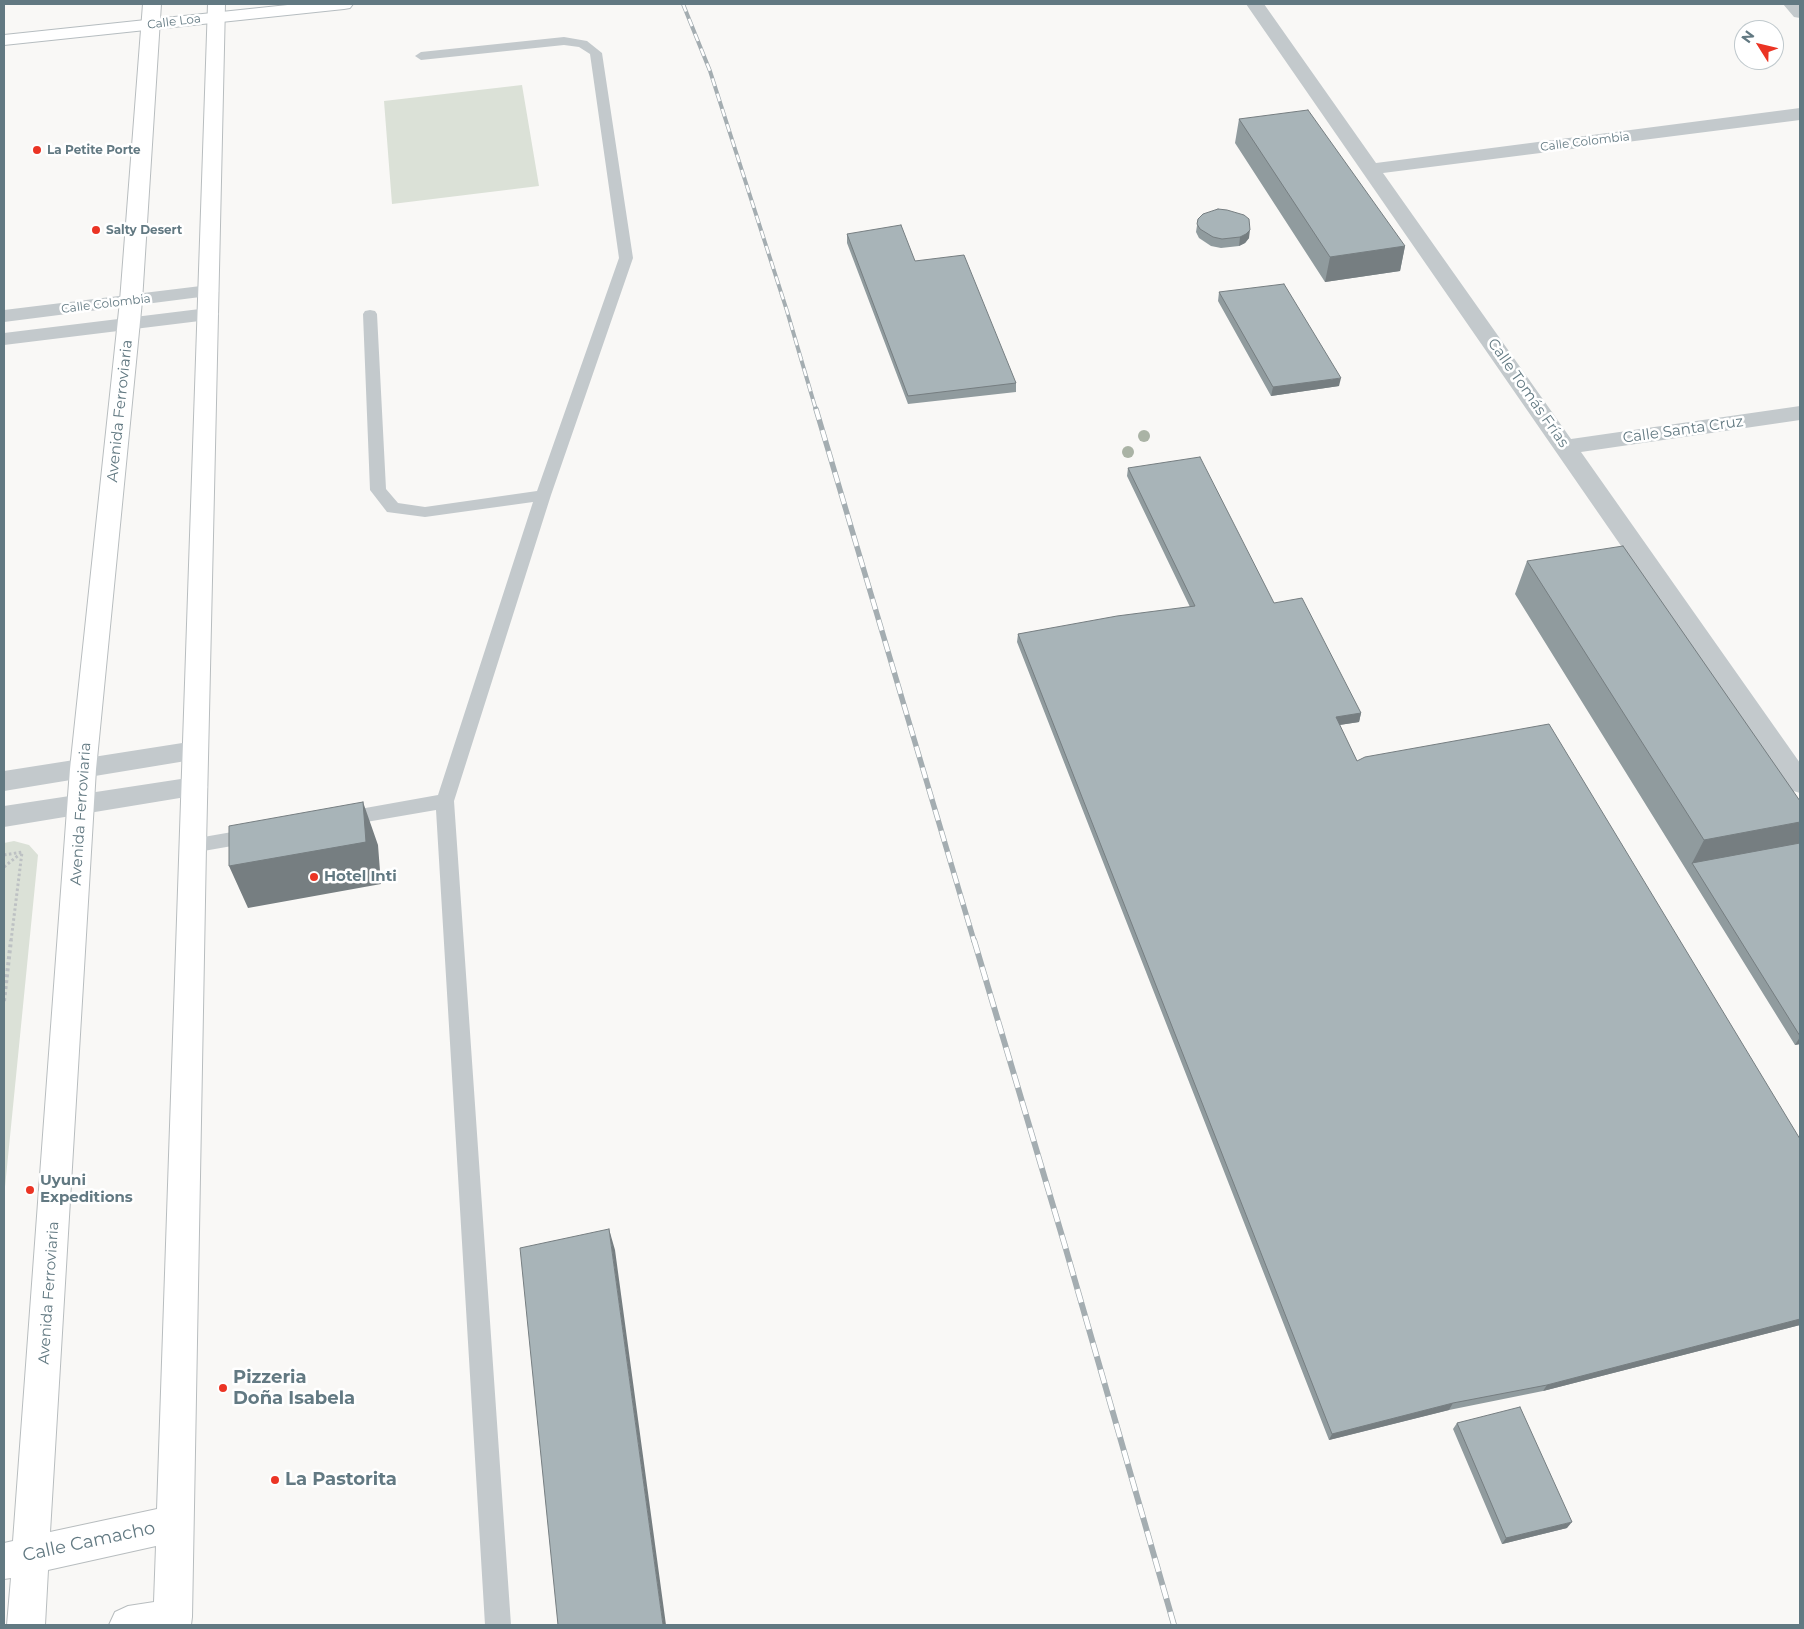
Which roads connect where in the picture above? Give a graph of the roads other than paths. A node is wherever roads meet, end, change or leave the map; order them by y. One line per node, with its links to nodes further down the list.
1 (344, 4): 4 (main road, Calle Loa)
2 (1255, 4): 11 (street, Calle Tomás Frías)
3 (1790, 4): 6 (street)
4 (209, 8): 5 (main road, Calle Loa); 5 (main road, Calle Loa); 12 (main road)
5 (151, 13): 7 (main road, Calle Loa); 8 (main road, Calle Loa); 13 (main road, Avenida Ferroviaria)
6 (1800, 13)
7 (4, 24)
8 (4, 40)
9 (421, 56): 19 (lane)
10 (1800, 114): 11 (street, Calle Colombia)
11 (1371, 169): 18 (street, Calle Tomás Frías)
12 (208, 302): 13 (street, Calle Colombia); 20 (main road)
13 (130, 312): 15 (street, Calle Colombia); 16 (street, Calle Colombia); 21 (main road, Avenida Ferroviaria)
14 (370, 314): 19 (lane)
15 (4, 316)
16 (4, 339)
17 (1800, 413): 18 (street, Calle Santa Cruz)
18 (1565, 447): 23 (street, Calle Tomás Frías)
19 (543, 495): 25 (lane)
20 (195, 751): 21 (street); 24 (main road)
21 (84, 769): 22 (street); 26 (main road, Avenida Ferroviaria)
22 (4, 781)
23 (1800, 783)
24 (194, 787): 26 (street); 30 (main road)
25 (446, 801): 28 (lane); 36 (lane)
26 (81, 805): 27 (street); 32 (main road, Avenida Ferroviaria)
27 (4, 817)
28 (328, 822)
29 (270, 832): 30 (lane)
30 (192, 846): 31 (main road)
31 (174, 1524): 32 (main road, Calle Camacho); 33 (main road)
32 (18, 1558): 34 (main road, Avenida Ferroviaria)
33 (172, 1621): 35 (main road)
34 (26, 1625)
35 (128, 1625)
36 (498, 1625)

